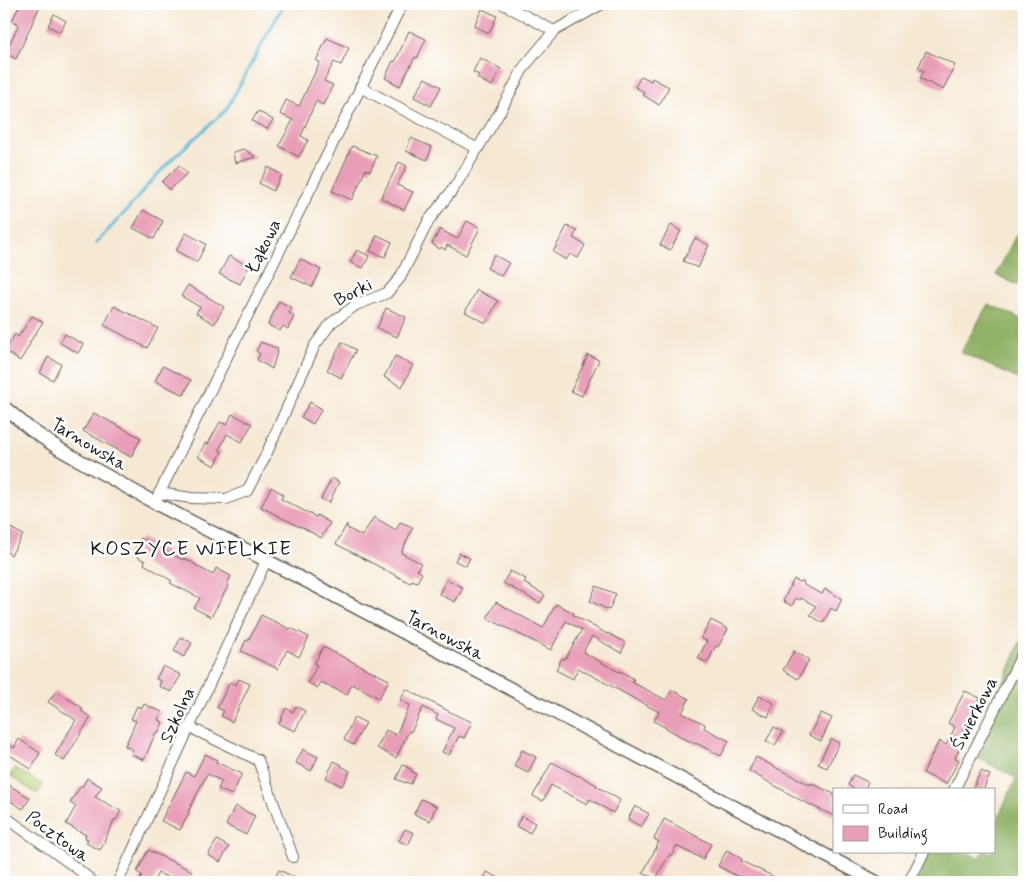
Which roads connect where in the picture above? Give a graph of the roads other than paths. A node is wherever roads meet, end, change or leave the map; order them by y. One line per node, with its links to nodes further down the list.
1 (402, 4): 5 (street, Łąkowa)
2 (503, 4): 4 (street)
3 (602, 4): 4 (street)
4 (554, 31): 6 (street, Borki)
5 (360, 87): 6 (street); 8 (street, Łąkowa)
6 (478, 149): 8 (street, Borki)
7 (4, 407): 8 (street, Tarnowska)
8 (157, 498): 9 (street, Tarnowska)
9 (266, 561): 11 (street, Szkolna); 18 (street, Tarnowska)
10 (1024, 650): 12 (street, Świerkowa)
11 (190, 727): 15 (street); 17 (street, Szkolna)
12 (955, 788)
13 (4, 816): 16 (street, Pocztowa)
14 (923, 854): 19 (street)
15 (293, 857)
16 (93, 882)
17 (118, 882)
18 (876, 882)
19 (909, 882)

